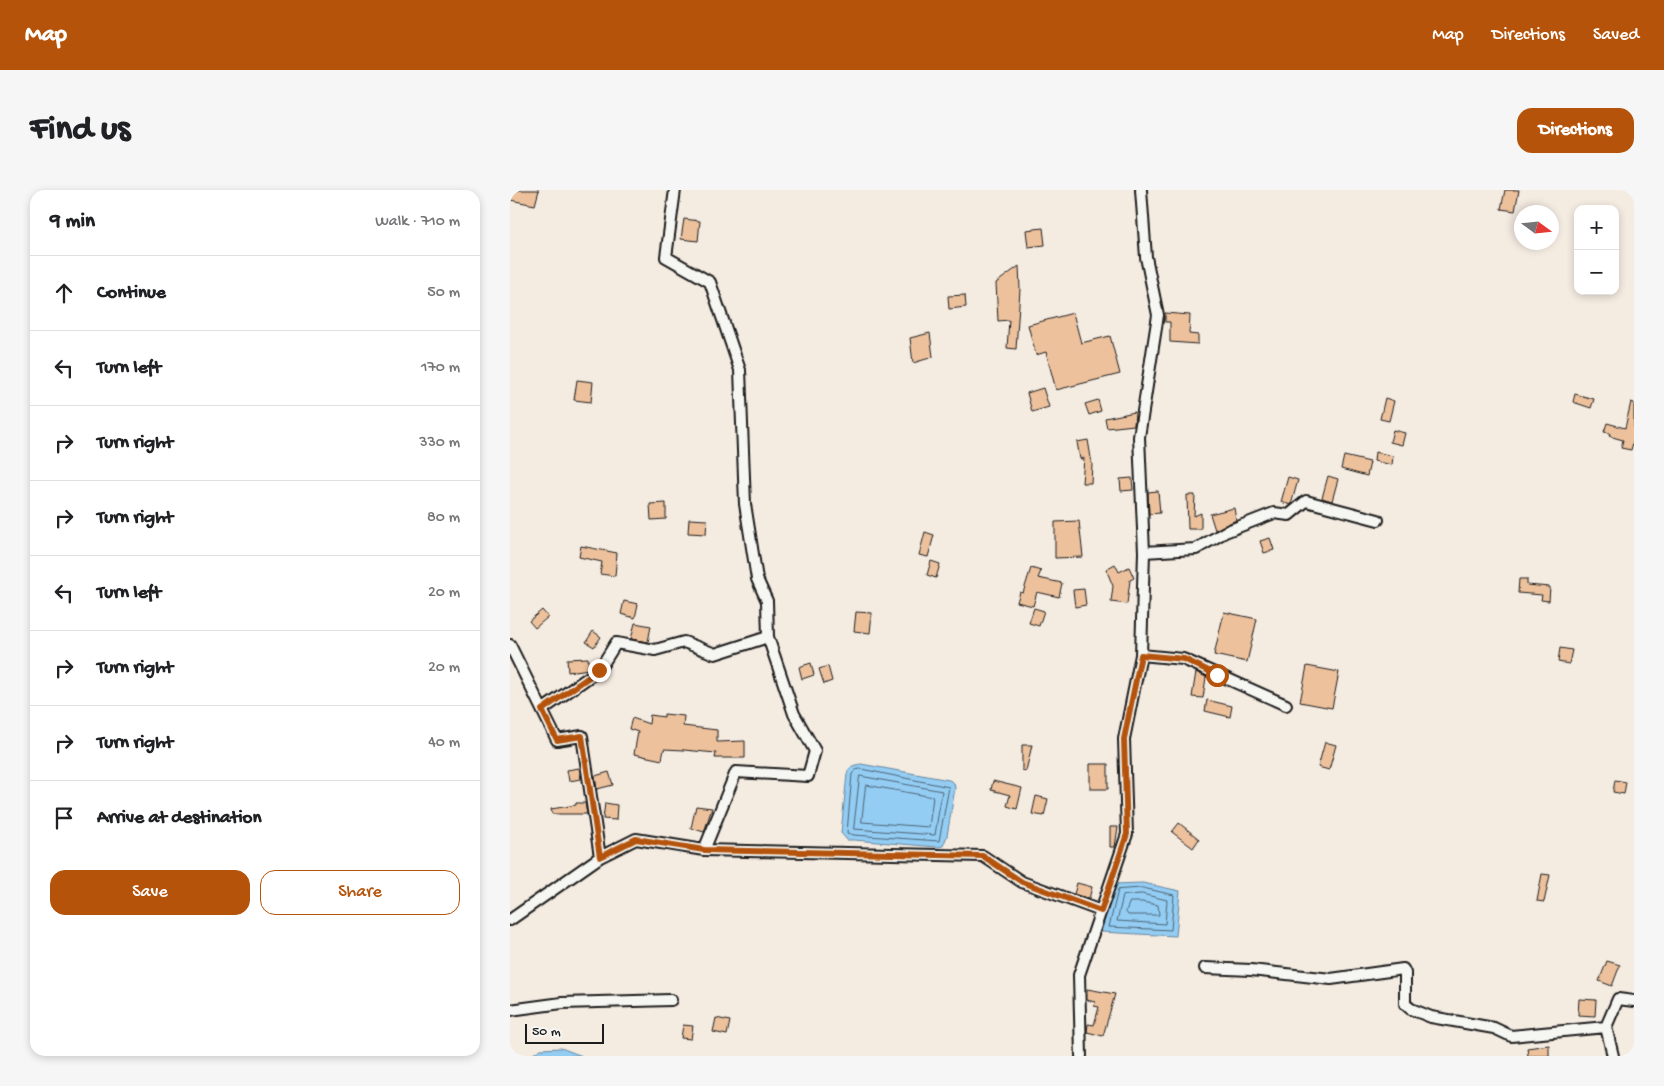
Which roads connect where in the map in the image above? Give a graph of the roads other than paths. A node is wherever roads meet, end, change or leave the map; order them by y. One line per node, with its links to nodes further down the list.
1 (675, 190): 5 (street)
2 (1141, 190): 4 (street)
3 (1378, 520): 4 (street)
4 (1144, 552): 7 (street)
5 (768, 637): 9 (street); 10 (street)
6 (510, 645): 9 (street)
7 (1141, 655): 8 (street); 12 (street)
8 (1286, 705)
9 (542, 710): 11 (street)
10 (704, 850): 11 (street); 12 (street)
11 (600, 857): 13 (street)
12 (1101, 911): 19 (street)
13 (510, 920)
14 (1205, 968): 18 (street)
15 (671, 1000): 17 (street)
16 (1634, 1001): 18 (street)
17 (510, 1010)
18 (1606, 1027): 20 (street)
19 (1080, 1056)
20 (1613, 1056)

